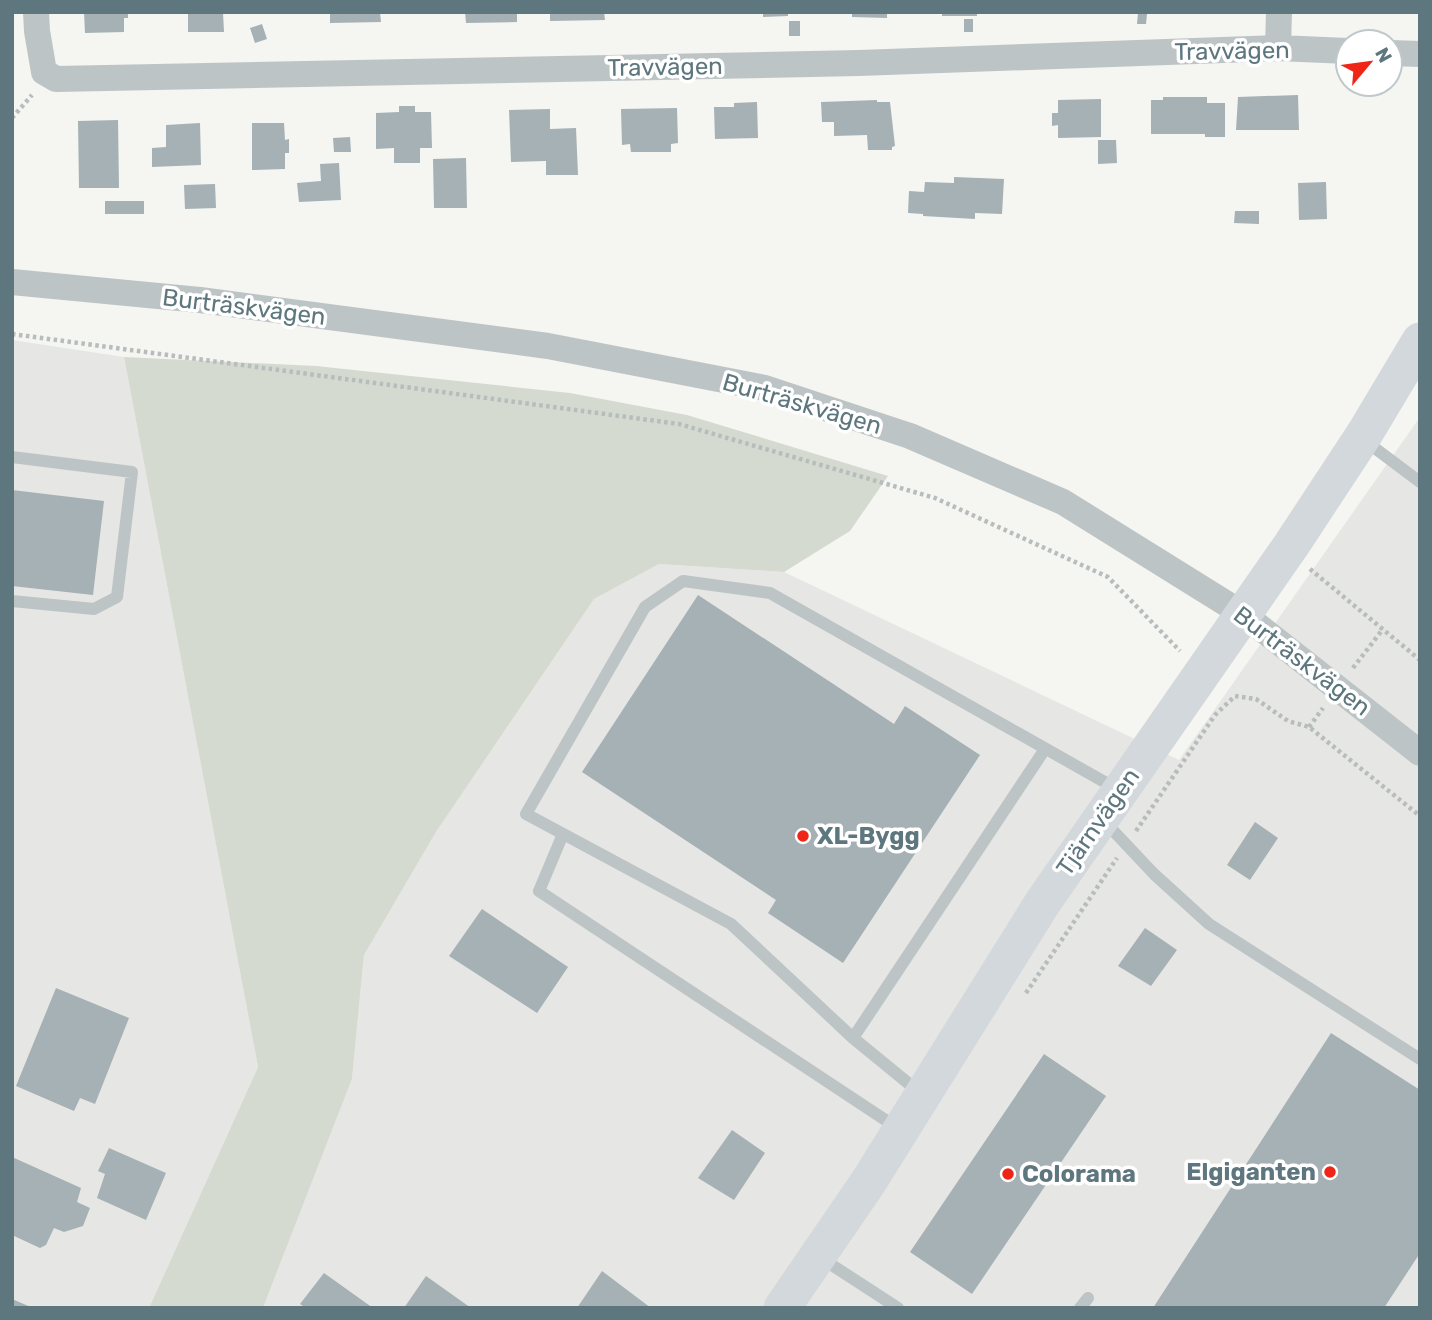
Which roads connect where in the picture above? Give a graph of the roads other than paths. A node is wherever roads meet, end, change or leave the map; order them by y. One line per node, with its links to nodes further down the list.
1 (36, 12): 3 (street, Travvägen)
2 (1279, 12): 3 (street)
3 (1278, 48): 4 (street, Travvägen)
4 (1334, 50)
5 (12, 282): 11 (street, Burträskvägen)
6 (1420, 341): 7 (street, Tjärnvägen)
7 (1365, 433): 9 (lane); 11 (street, Tjärnvägen)
8 (12, 457): 10 (lane)
9 (1420, 482)
10 (12, 601)
11 (1242, 614): 13 (street, Burträskvägen); 14 (street, Tjärnvägen)
12 (1045, 749): 14 (lane); 15 (lane); 16 (lane)
13 (1420, 753)
14 (1111, 805): 17 (lane); 18 (street, Tjärnvägen)
15 (563, 834): 16 (lane); 19 (lane)
16 (853, 1038): 18 (lane)
17 (1420, 1059)
18 (922, 1095): 19 (street, Tjärnvägen)
19 (901, 1130): 20 (street, Tjärnvägen)
20 (818, 1256): 21 (street, Tjärnvägen); 22 (lane)
21 (782, 1308)
22 (898, 1308)

